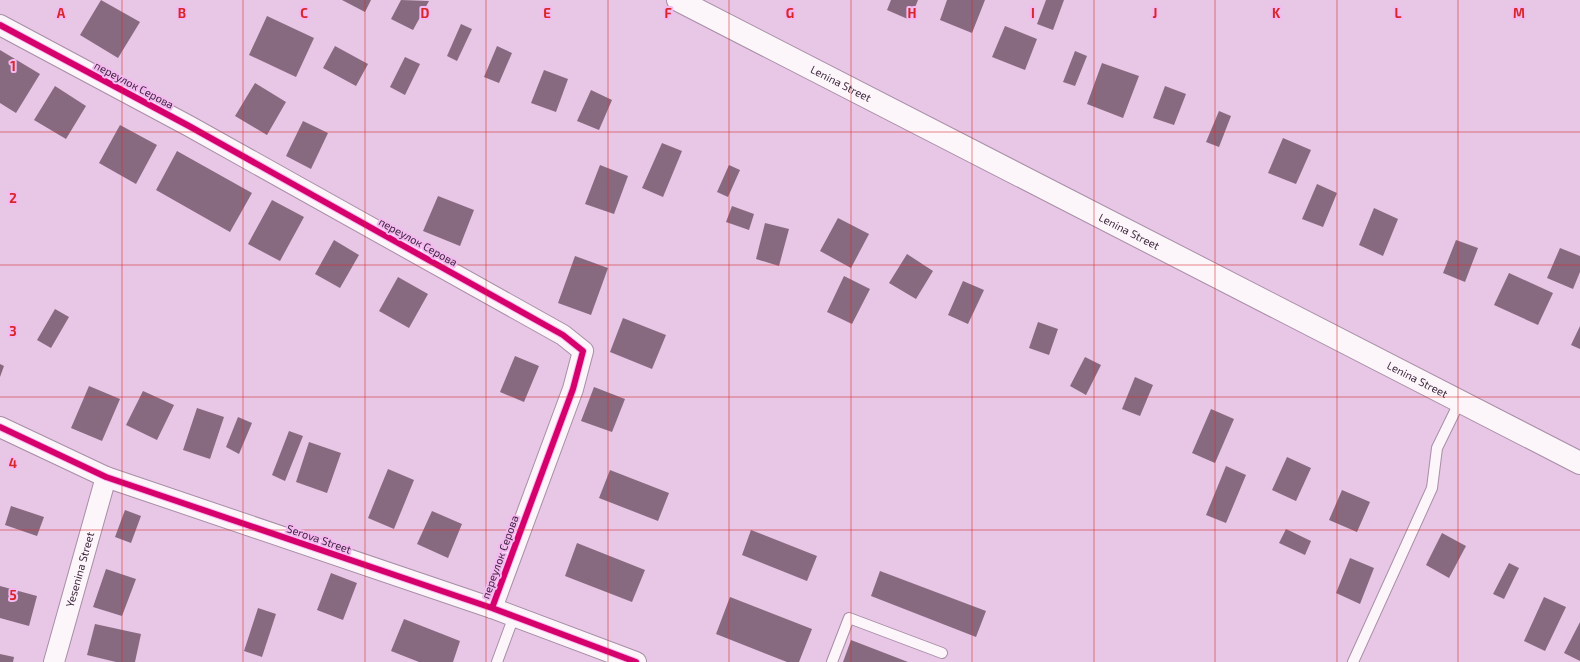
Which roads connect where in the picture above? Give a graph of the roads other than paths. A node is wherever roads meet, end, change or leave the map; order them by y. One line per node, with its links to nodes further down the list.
1 (678, 0): 3 (main road, Lenina Street)
2 (0, 25): 7 (street, переулок Серова)
3 (1460, 401): 5 (main road, Lenina Street); 14 (lane)
4 (0, 426): 6 (street, Serova Street)
5 (1580, 463)
6 (106, 477): 7 (street, Serova Street); 10 (street, Yesenina Street)
7 (492, 608): 8 (street, Serova Street)
8 (514, 616): 11 (lane); 12 (street, Serova Street)
9 (942, 653): 13 (lane)
10 (54, 662)
11 (497, 662)
12 (636, 662)
13 (832, 662)
14 (1353, 662)

